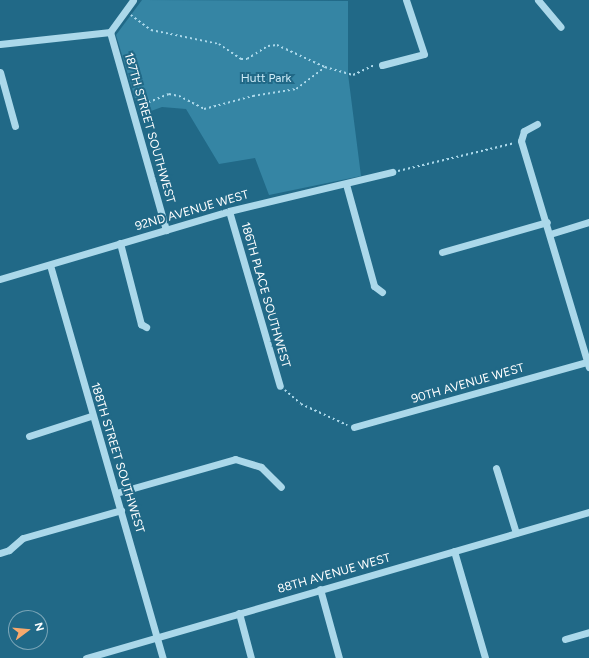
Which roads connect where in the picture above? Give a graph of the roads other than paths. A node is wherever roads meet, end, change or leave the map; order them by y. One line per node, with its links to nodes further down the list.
1 (133, 0): 5 (street)
2 (406, 0): 7 (street)
3 (538, 0): 4 (street)
4 (561, 27)
5 (110, 32): 6 (street); 16 (street, 187TH STREET SOUTHWEST)
6 (0, 44)
7 (382, 65)
8 (0, 72): 10 (street)
9 (537, 124): 14 (street)
10 (16, 126)
11 (392, 172): 12 (street, 92ND AVENUE WEST)
12 (346, 184): 13 (street, 92ND AVENUE WEST); 22 (street)
13 (229, 211): 16 (street, 92ND AVENUE WEST); 26 (street, 186TH PLACE SOUTHWEST)
14 (547, 222): 17 (street); 19 (street)
15 (589, 222): 17 (street)
16 (166, 230): 18 (street, 92ND AVENUE WEST)
17 (550, 234): 24 (street)
18 (120, 243): 20 (street, 92ND AVENUE WEST); 23 (street)
19 (442, 252)
20 (50, 265): 21 (street, 92ND AVENUE WEST); 27 (street, 188TH STREET SOUTHWEST)
21 (0, 279)
22 (382, 292)
23 (146, 328)
24 (586, 344): 25 (street)
25 (588, 365): 28 (street, 90TH AVENUE WEST)
26 (280, 386)
27 (92, 416): 29 (street); 32 (street, 188TH STREET SOUTHWEST)
28 (354, 427)
29 (29, 436)
30 (496, 468): 35 (street)
31 (281, 487): 32 (street)
32 (116, 493): 33 (street, 188TH STREET SOUTHWEST)
33 (121, 510): 37 (street); 41 (street, 188TH STREET SOUTHWEST)
34 (589, 512): 35 (street, 88TH AVENUE WEST)
35 (516, 533): 36 (street, 88TH AVENUE WEST)
36 (454, 551): 38 (street, 88TH AVENUE WEST); 48 (street)
37 (0, 553)
38 (320, 589): 39 (street, 88TH AVENUE WEST); 47 (street)
39 (239, 613): 41 (street, 88TH AVENUE WEST); 46 (street)
40 (589, 632): 42 (street)
41 (157, 638): 43 (street, 88TH AVENUE WEST); 45 (street, 188TH STREET SOUTHWEST)
42 (565, 639)
43 (102, 656): 44 (street, 88TH AVENUE WEST)
44 (86, 658)
45 (163, 658)
46 (251, 658)
47 (339, 658)
48 (485, 658)

